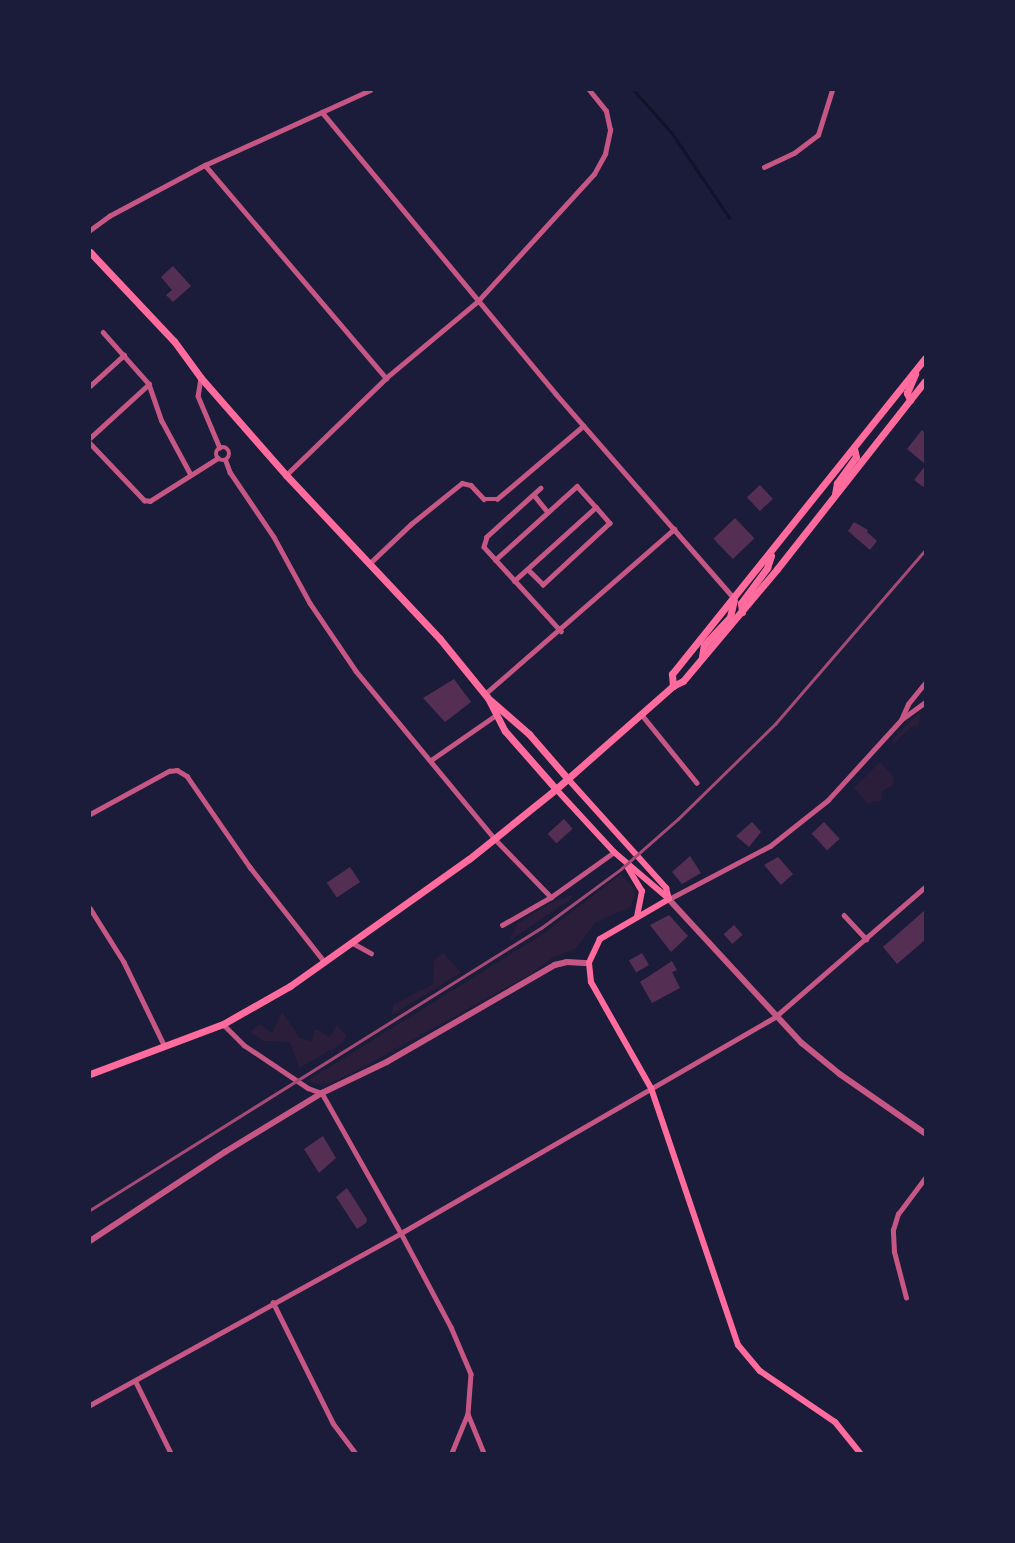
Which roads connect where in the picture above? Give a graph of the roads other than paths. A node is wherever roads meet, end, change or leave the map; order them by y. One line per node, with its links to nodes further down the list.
1 (370, 90): 4 (street)
2 (589, 90): 9 (street)
3 (832, 90): 6 (street)
4 (322, 112): 5 (street); 9 (street)
5 (205, 165): 7 (street); 15 (street)
6 (764, 167)
7 (90, 230)
8 (90, 252): 14 (main road)
9 (478, 302): 15 (street); 20 (street)
10 (103, 332): 11 (street)
11 (124, 355): 17 (street); 18 (street)
12 (925, 358): 13 (main road)
13 (916, 369): 19 (main road); 24 (main road)
14 (201, 378): 23 (street); 28 (main road)
15 (386, 378): 28 (street)
16 (925, 381): 19 (main road)
17 (149, 384): 21 (street); 27 (street)
18 (90, 386)
19 (910, 400): 31 (main road)
20 (583, 426): 34 (street); 37 (street)
21 (90, 438)
22 (90, 443): 27 (street)
23 (220, 448): 25 (street); 26 (street)
24 (854, 448): 31 (main road); 35 (main road)
25 (218, 458): 26 (street); 27 (street)
26 (226, 460): 51 (street)
27 (190, 473)
28 (286, 475): 37 (main road)
29 (541, 488): 30 (street)
30 (534, 495): 33 (street); 36 (street)
31 (835, 495): 41 (main road)
32 (596, 507): 33 (street); 38 (street); 38 (street)
33 (548, 512): 36 (street)
34 (674, 529): 40 (street); 42 (street)
35 (771, 553): 40 (main road); 41 (main road)
36 (495, 560): 39 (street)
37 (369, 564): 46 (main road)
38 (528, 570): 39 (street)
39 (514, 582): 42 (street)
40 (734, 598): 43 (main road); 45 (main road)
41 (742, 612): 43 (main road)
42 (561, 630): 46 (street)
43 (701, 659): 45 (main road)
44 (925, 683): 50 (street)
45 (673, 686): 49 (main road)
46 (487, 696): 48 (main road); 52 (main road)
47 (925, 702): 50 (street)
48 (496, 715): 51 (street); 54 (main road)
49 (642, 715): 52 (main road); 53 (street)
50 (901, 720): 61 (street)
51 (431, 760): 56 (street)
52 (568, 779): 54 (main road); 61 (main road)
53 (697, 783)
54 (556, 789): 56 (main road); 57 (main road)
55 (90, 814): 69 (street)
56 (495, 839): 60 (street); 67 (main road)
57 (614, 852): 58 (main road); 60 (street)
58 (627, 864): 61 (main road); 64 (main road)
59 (925, 887): 66 (street)
60 (551, 897): 65 (street)
61 (669, 899): 64 (main road); 71 (street)
62 (90, 908): 73 (street)
63 (844, 915): 66 (street)
64 (637, 917): 70 (main road)
65 (502, 925)
66 (866, 939): 71 (street)
67 (351, 942): 68 (street); 69 (main road)
68 (371, 953)
69 (324, 961): 72 (main road)
70 (589, 963): 75 (main road); 76 (street)
71 (775, 1017): 75 (street); 77 (street)
72 (223, 1024): 73 (main road); 76 (street)
73 (165, 1047): 74 (main road)
74 (90, 1074)
75 (651, 1088): 79 (street); 90 (main road)
76 (322, 1094): 79 (street); 80 (street)
77 (925, 1133)
78 (925, 1178): 81 (street)
79 (401, 1233): 82 (street); 85 (street)
80 (90, 1241)
81 (906, 1298)
82 (273, 1302): 83 (street); 87 (street)
83 (136, 1382): 84 (street); 86 (street)
84 (90, 1404)
85 (468, 1414): 88 (street); 89 (street)
86 (171, 1453)
87 (356, 1453)
88 (452, 1453)
89 (484, 1453)
90 (860, 1453)

